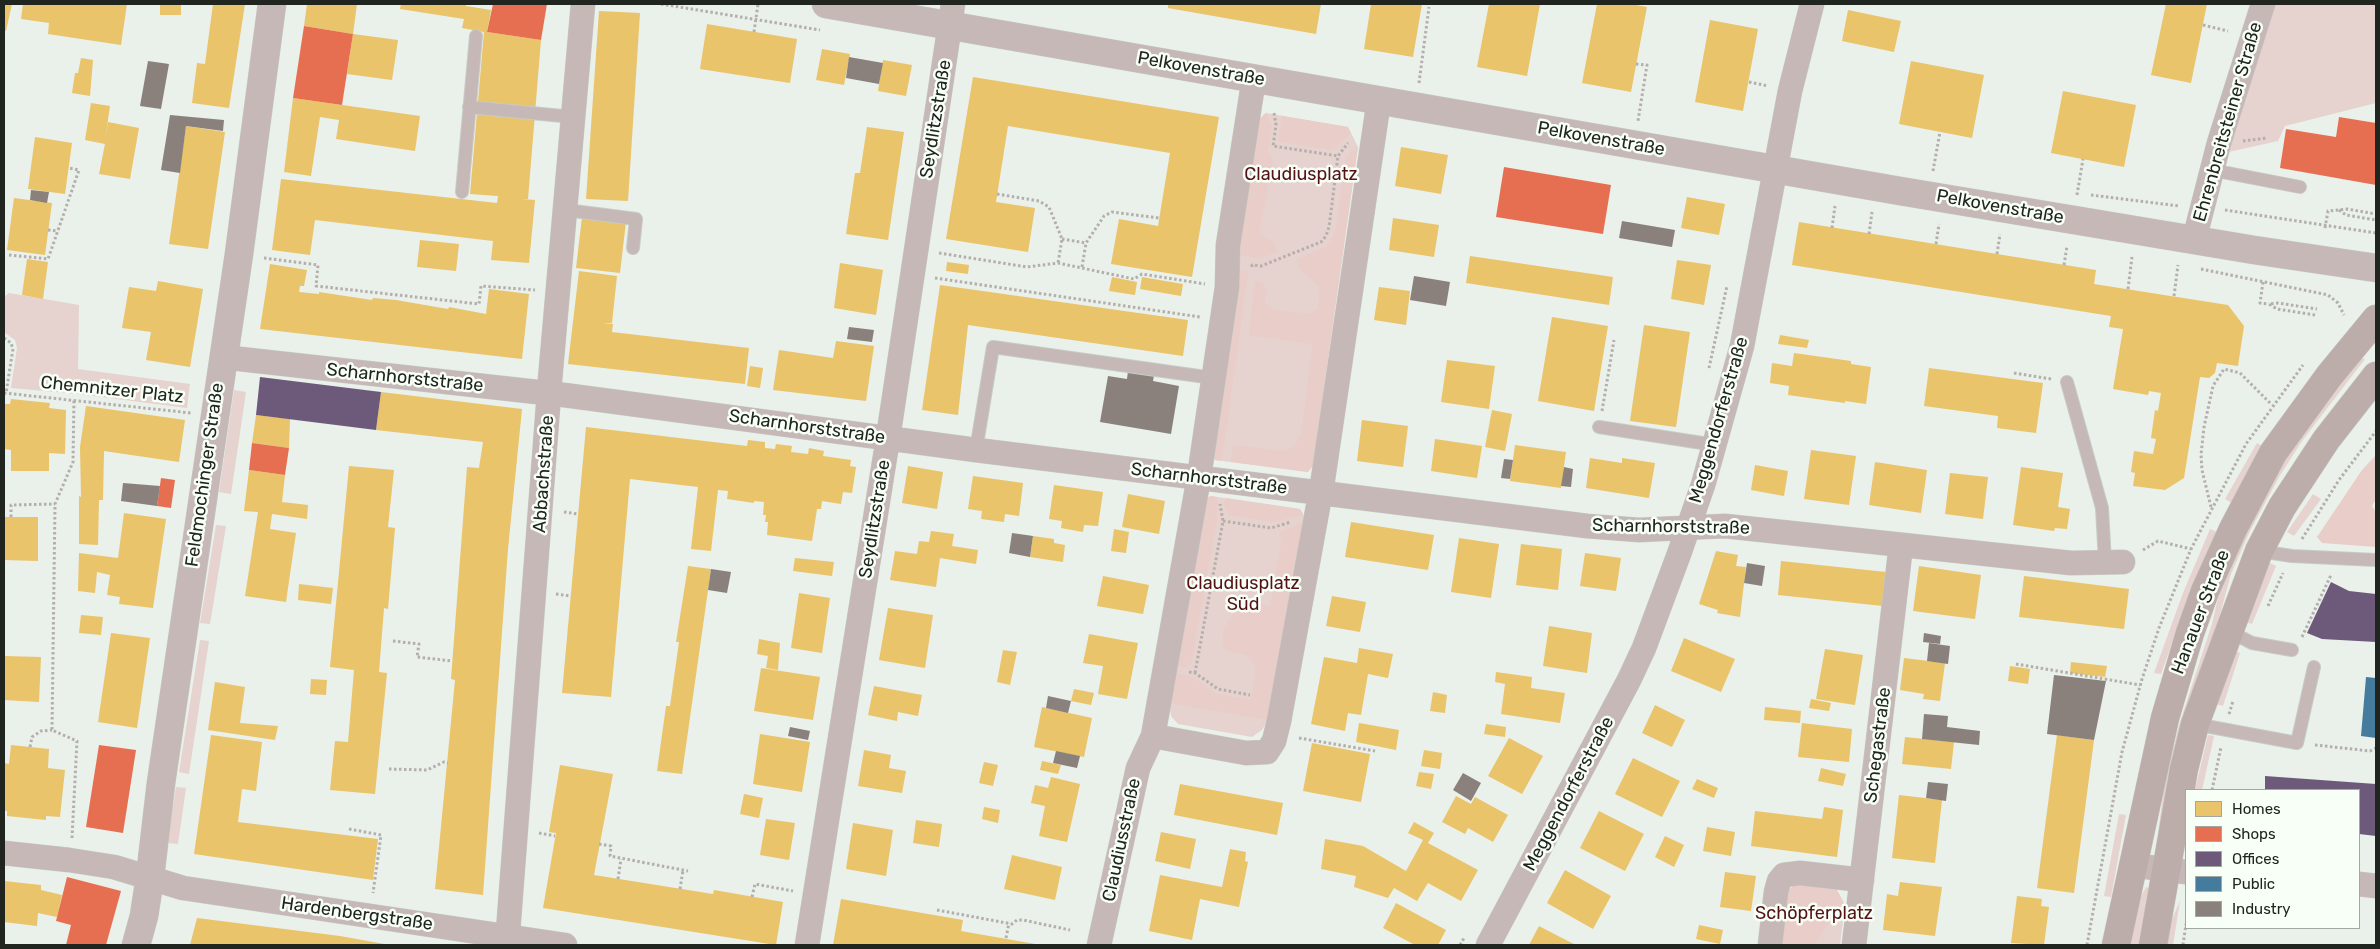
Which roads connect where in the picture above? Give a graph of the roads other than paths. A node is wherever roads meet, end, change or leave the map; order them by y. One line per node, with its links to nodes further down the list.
1 (272, 4): 21 (street, Feldmochinger Straße)
2 (583, 4): 11 (street, Abbachstraße)
3 (826, 4): 6 (street, Pelkovenstraße)
4 (1812, 4): 12 (street, Meggendorferstraße)
5 (2263, 4): 13 (street, Ehrenbreitsteiner Straße)
6 (952, 15): 8 (street, Pelkovenstraße); 27 (street, Seydlitzstraße)
7 (476, 36): 10 (lane)
8 (1254, 78): 9 (street, Pelkovenstraße); 23 (street)
9 (1379, 100): 12 (street, Pelkovenstraße); 31 (street)
10 (470, 107): 11 (lane); 15 (lane)
11 (573, 117): 16 (street, Abbachstraße)
12 (1775, 169): 17 (street, Pelkovenstraße); 28 (street, Meggendorferstraße)
13 (2212, 170): 14 (lane); 17 (street, Ehrenbreitsteiner Straße)
14 (2300, 187)
15 (462, 192)
16 (566, 210): 18 (lane); 25 (street, Abbachstraße)
17 (2194, 240): 19 (street, Pelkovenstraße)
18 (633, 248)
19 (2376, 268)
20 (2376, 319): 43 (main road, Hanauer Straße)
21 (222, 357): 25 (street, Scharnhorststraße); 45 (street, Feldmochinger Straße)
22 (2376, 376): 34 (main road, Hanauer Straße)
23 (1213, 378): 29 (lane); 30 (street)
24 (2067, 382): 36 (lane)
25 (550, 393): 27 (street, Scharnhorststraße); 49 (street, Abbachstraße)
26 (1599, 427): 28 (lane)
27 (888, 438): 29 (street, Scharnhorststraße); 52 (street, Seydlitzstraße)
28 (1715, 444): 32 (street, Meggendorferstraße)
29 (976, 450): 30 (street, Scharnhorststraße)
30 (1199, 477): 31 (street, Scharnhorststraße); 41 (street)
31 (1319, 500): 32 (street, Scharnhorststraße); 41 (street)
32 (1688, 527): 33 (street, Scharnhorststraße); 54 (street, Meggendorferstraße)
33 (1901, 545): 36 (street, Scharnhorststraße); 46 (street, Schegastraße)
34 (2259, 551): 35 (lane); 37 (main road, Hanauer Straße)
35 (2376, 560)
36 (2114, 562)
37 (2229, 631): 38 (lane); 40 (main road, Hanauer Straße)
38 (2293, 644)
39 (2314, 667): 40 (lane)
40 (2195, 724): 44 (main road, Hanauer Straße)
41 (1153, 736): 53 (street, Claudiusstraße)
42 (4, 853): 45 (street, Hardenbergstraße)
43 (2132, 865): 44 (street); 57 (main road, Hanauer Straße)
44 (2176, 871): 58 (main road, Hanauer Straße)
45 (150, 877): 49 (street, Hardenbergstraße); 50 (street, Feldmochinger Straße)
46 (1862, 880): 55 (street); 56 (street, Schegastraße)
47 (2360, 884): 48 (street)
48 (2376, 886)
49 (508, 941): 51 (street, Hardenbergstraße)
50 (136, 945)
51 (565, 945)
52 (808, 945)
53 (1099, 945)
54 (1488, 945)
55 (1770, 945)
56 (1854, 945)
57 (2116, 945)
58 (2153, 945)

